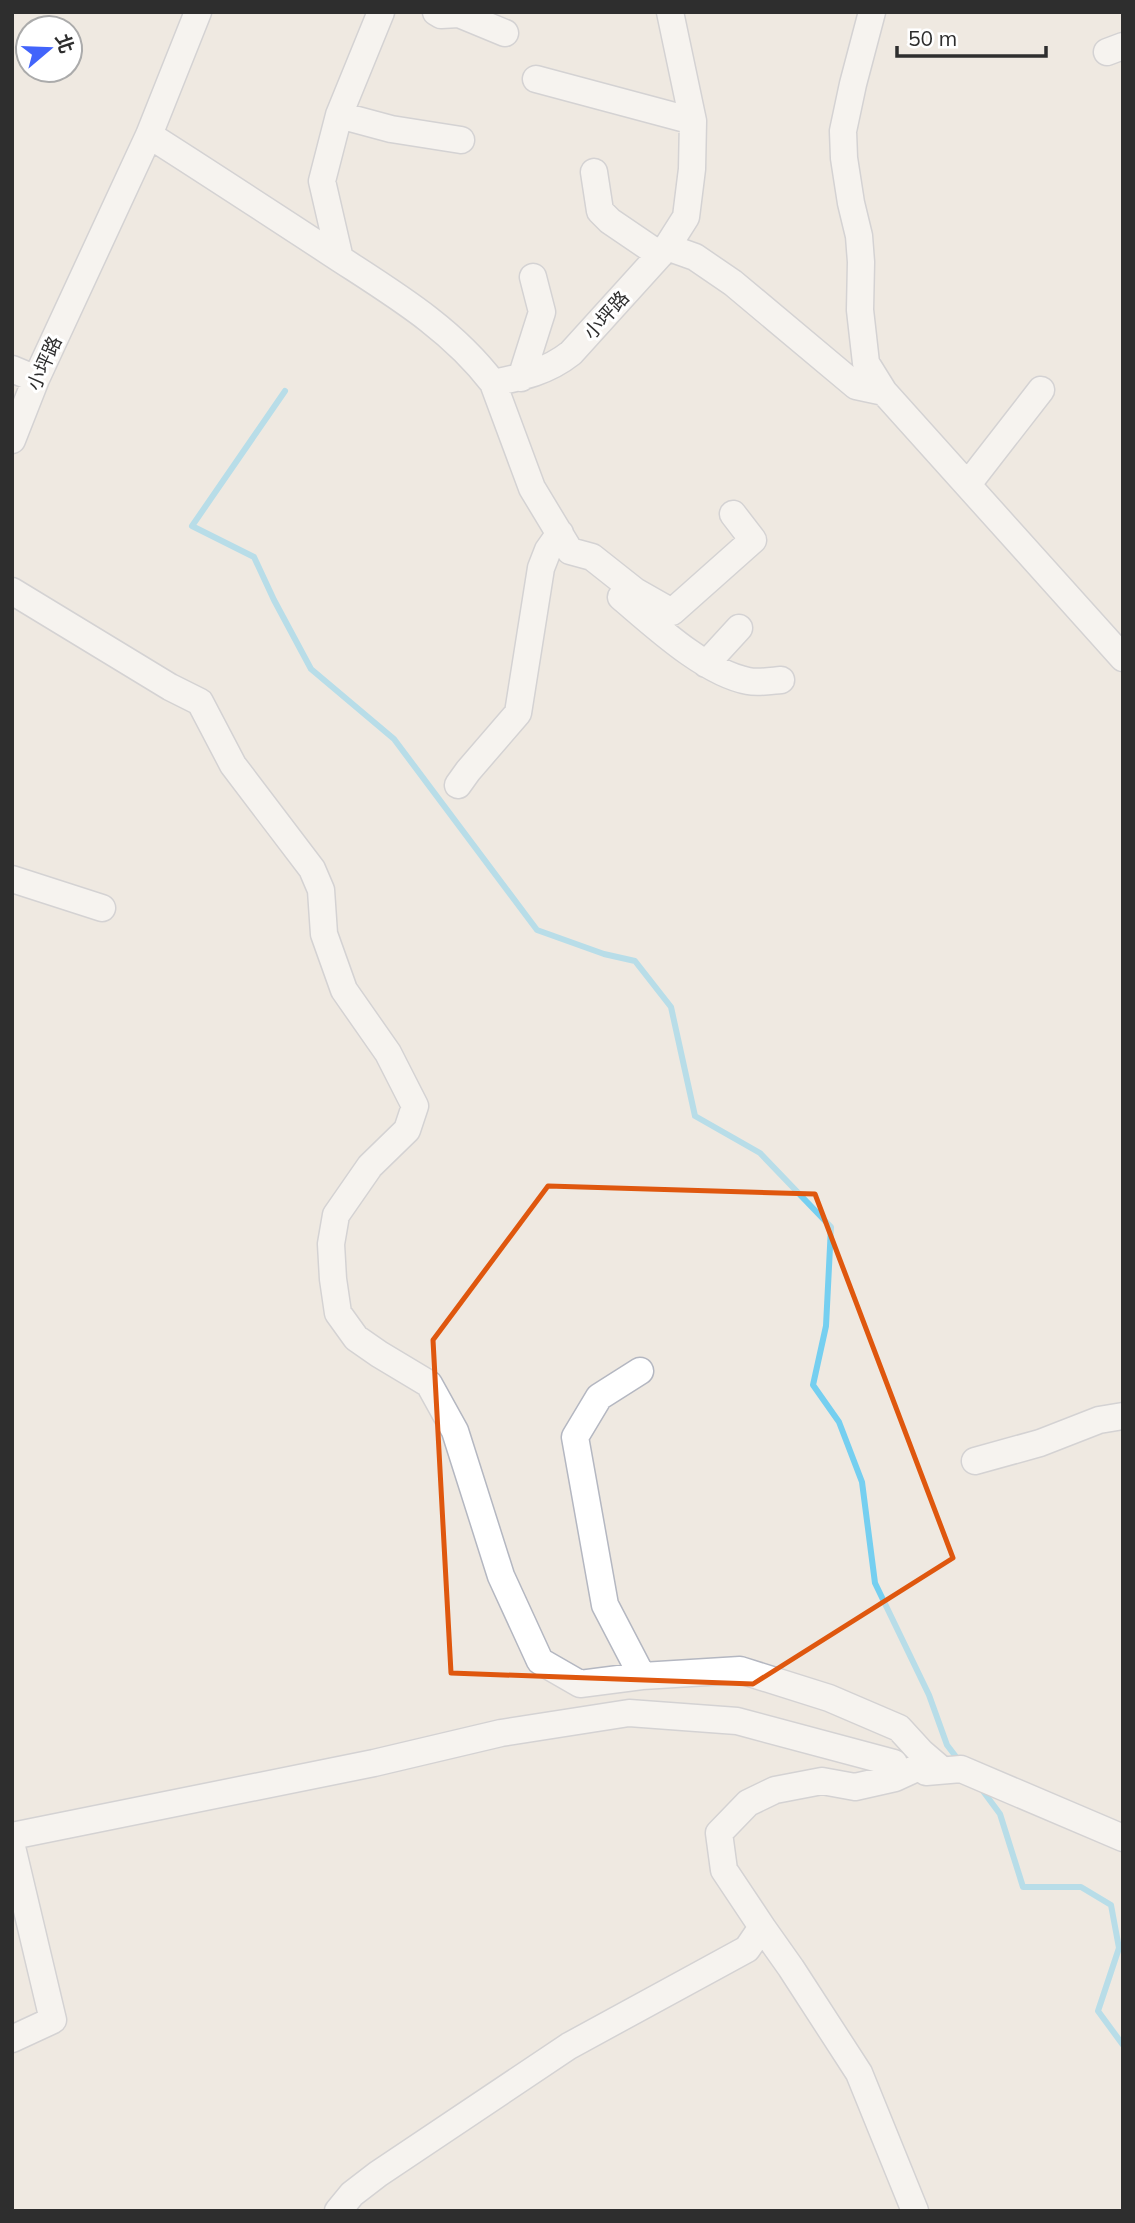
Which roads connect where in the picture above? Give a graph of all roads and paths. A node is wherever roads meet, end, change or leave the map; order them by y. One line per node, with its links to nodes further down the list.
1 (198, 12): 10 (street, 小坪路)
2 (381, 12): 8 (street)
3 (436, 12): 6 (street)
4 (670, 12): 9 (street, 小坪路)
5 (872, 12): 20 (street)
6 (505, 33)
7 (536, 79): 9 (street)
8 (339, 115): 11 (street); 14 (street)
9 (693, 121): 13 (street, 小坪路)
10 (149, 135): 14 (street); 16 (street, 小坪路)
11 (461, 140)
12 (594, 172): 13 (street)
13 (664, 251): 17 (street, 小坪路); 20 (street)
14 (340, 259): 18 (street)
15 (533, 277): 17 (street)
16 (24, 374): 21 (street, 小坪路)
17 (521, 378): 18 (street, 小坪路)
18 (493, 383): 24 (street)
19 (1041, 390): 22 (street)
20 (884, 392): 22 (street)
21 (12, 440)
22 (968, 484): 27 (street)
23 (733, 514): 24 (street)
24 (565, 542): 28 (street); 30 (street)
25 (12, 591): 36 (street)
26 (739, 628): 28 (street)
27 (1123, 658)
28 (706, 664): 29 (street)
29 (781, 680)
30 (458, 785)
31 (12, 879): 32 (street)
32 (102, 908)
33 (640, 1371): 36 (street)
34 (1123, 1416): 35 (street)
35 (975, 1461)
36 (642, 1676): 38 (street)
37 (894, 1763): 39 (street)
38 (943, 1770): 40 (street); 42 (street)
39 (12, 1836)
40 (1123, 1838)
41 (12, 1847): 43 (street)
42 (762, 1927): 44 (street); 45 (street)
43 (12, 2039)
44 (338, 2211)
45 (915, 2211)

